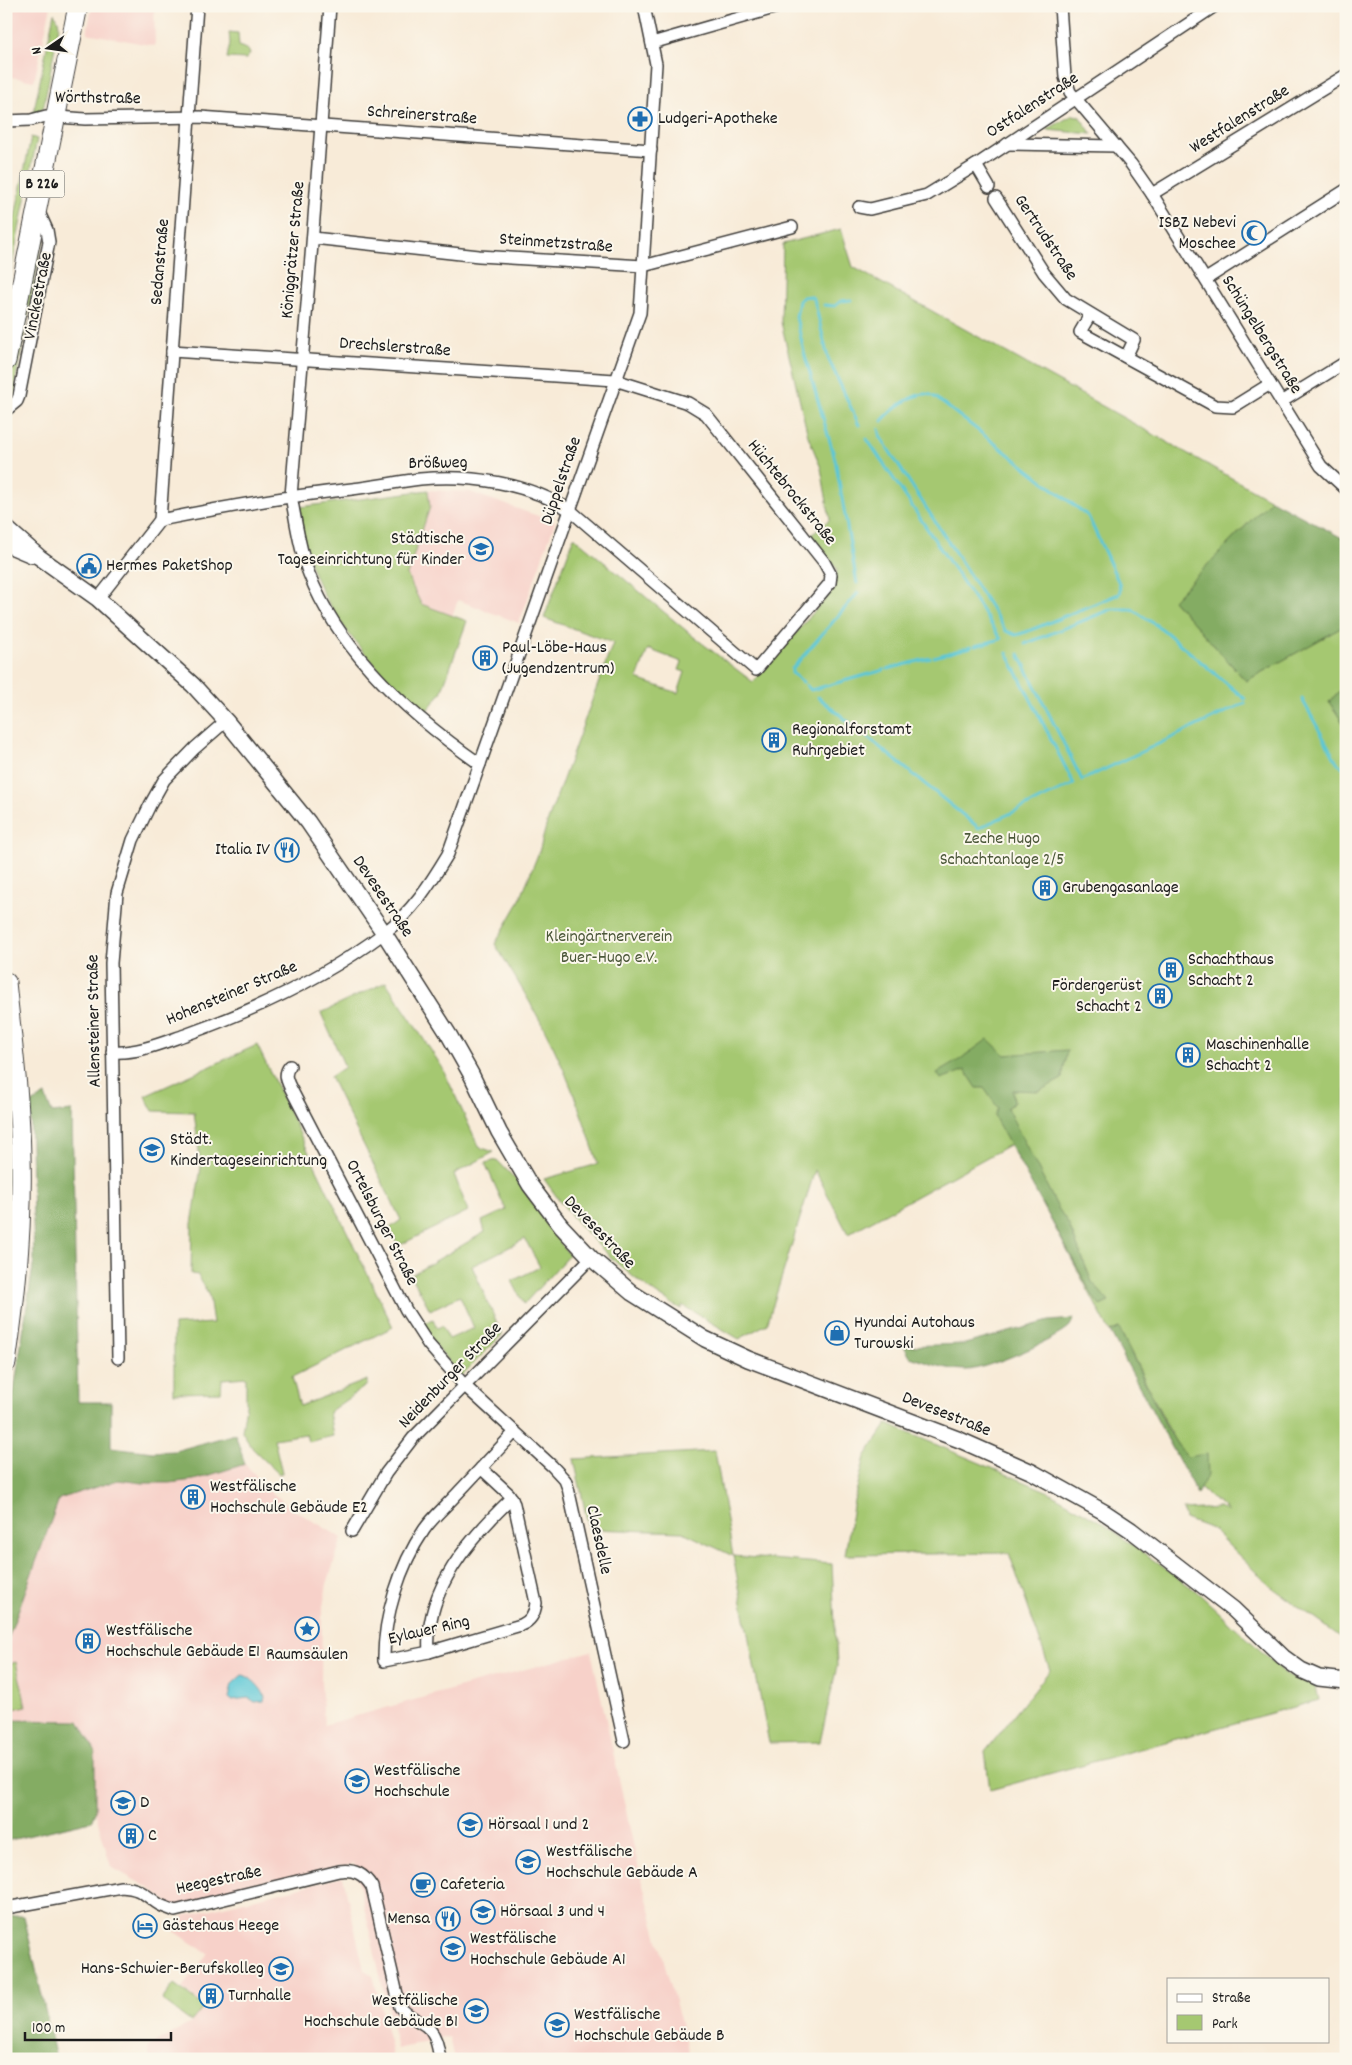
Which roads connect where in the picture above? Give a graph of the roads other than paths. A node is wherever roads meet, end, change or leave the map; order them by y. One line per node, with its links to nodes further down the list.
1 (67, 6): 12 (main road, Vinckestraße / B 226)
2 (78, 6): 12 (main road, Vinckestraße / B 226)
3 (197, 6): 13 (street, Sedanstraße)
4 (330, 6): 15 (street, Königgrätzer Straße)
5 (644, 6): 9 (street, Düppelstraße)
6 (781, 6): 9 (street)
7 (1060, 6): 11 (street, Schüngelbergstraße)
8 (1215, 6): 11 (street, Ostfalenstraße)
9 (652, 43): 18 (street, Düppelstraße)
10 (1346, 75): 22 (street, Westfalenstraße)
11 (1076, 99): 16 (street, Ostfalenstraße); 17 (street, Schüngelbergstraße)
12 (51, 117): 13 (street, Wörthstraße); 14 (street, Wörthstraße); 25 (main road, Vinckestraße / B 226); 31 (main road, Vinckestraße / B 226)
13 (190, 117): 15 (street, Schreinerstraße); 32 (street, Sedanstraße)
14 (6, 120)
15 (321, 126): 18 (street, Schreinerstraße); 27 (street, Königgrätzer Straße)
16 (1008, 144): 17 (street); 19 (street, Ostfalenstraße)
17 (1116, 146): 22 (street, Schüngelbergstraße)
18 (651, 150): 28 (street, Düppelstraße)
19 (976, 165): 20 (street, Gertrudstraße); 24 (street, Ostfalenstraße)
20 (989, 187)
21 (1346, 190): 29 (street)
22 (1152, 194): 29 (street, Schüngelbergstraße)
23 (996, 198): 30 (street, Gertrudstraße)
24 (860, 207)
25 (38, 208): 35 (main road, Vinckestraße / B 226); 40 (street, Vinckestraße)
26 (792, 227): 28 (street, Steinmetzstraße)
27 (313, 238): 28 (street, Steinmetzstraße); 34 (street, Königgrätzer Straße)
28 (642, 266): 37 (street, Düppelstraße)
29 (1206, 279): 38 (street, Schüngelbergstraße)
30 (1090, 315): 33 (street, Gertrudstraße); 33 (street)
31 (6, 316)
32 (172, 351): 34 (street, Drechslerstraße); 44 (street, Sedanstraße)
33 (1126, 357): 38 (street)
34 (303, 360): 37 (street, Drechslerstraße); 42 (street, Königgrätzer Straße)
35 (6, 361)
36 (1346, 362): 39 (street)
37 (615, 380): 43 (street, Düppelstraße); 49 (street, Hüchtebrockstraße)
38 (1270, 384): 39 (street, Schüngelbergstraße)
39 (1281, 402): 41 (street, Schüngelbergstraße)
40 (6, 410)
41 (1346, 489)
42 (291, 496): 43 (street, Brößweg); 44 (street, Brößweg); 51 (street, Königgrätzer Straße)
43 (571, 510): 49 (street, Brößweg); 51 (street, Düppelstraße)
44 (160, 520): 48 (street)
45 (6, 528): 47 (street, Devesestraße)
46 (6, 544): 47 (street, Devesestraße)
47 (39, 557): 48 (street, Devesestraße)
48 (98, 599): 50 (street, Devesestraße)
49 (756, 670)
50 (226, 721): 52 (street, Devesestraße); 54 (street, Allensteiner Straße)
51 (480, 764): 52 (street, Düppelstraße)
52 (384, 933): 54 (street, Hohensteiner Straße); 56 (street, Devesestraße)
53 (6, 982): 58 (main road)
54 (112, 1052): 57 (street, Allensteiner Straße)
55 (290, 1066): 59 (street, Ortelsburger Straße)
56 (591, 1258): 59 (street, Neidenburger Straße); 65 (street, Devesestraße)
57 (118, 1358)
58 (6, 1363)
59 (465, 1386): 60 (street, Claesdelle); 63 (street, Neidenburger Straße)
60 (515, 1432): 61 (street, Eylauer Ring); 66 (street, Claesdelle)
61 (481, 1468): 62 (street); 64 (street, Eylauer Ring)
62 (512, 1498): 64 (street); 64 (street, Eylauer Ring)
63 (352, 1531)
64 (428, 1652)
65 (1346, 1682)
66 (624, 1741)
67 (6, 1908): 68 (street, Heegestraße)
68 (440, 2059)

